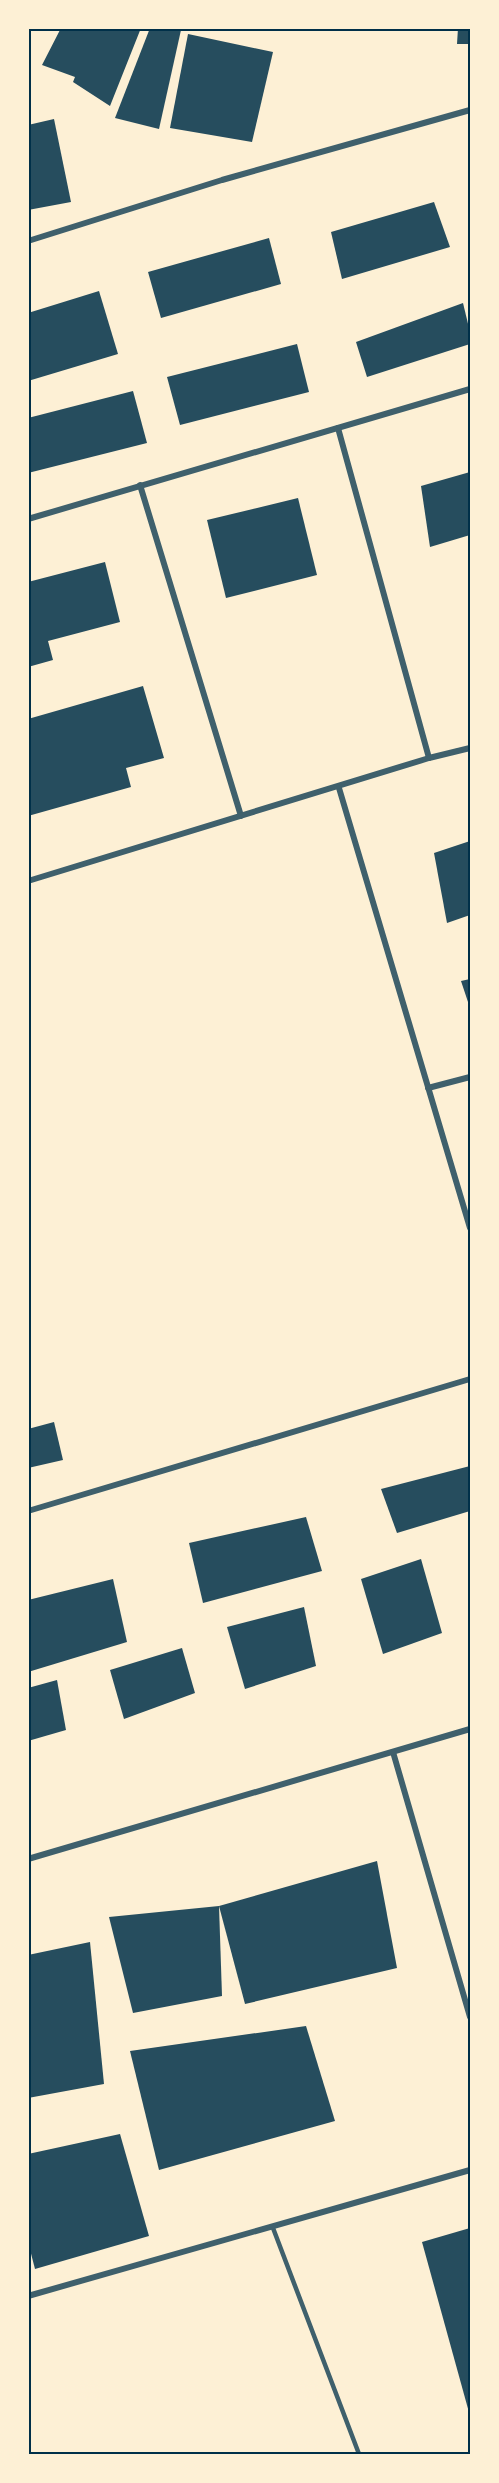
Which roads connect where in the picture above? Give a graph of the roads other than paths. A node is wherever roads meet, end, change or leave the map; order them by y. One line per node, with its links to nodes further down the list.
1 (471, 110): 2 (street)
2 (28, 241)
3 (471, 389): 4 (street)
4 (338, 428): 5 (street); 8 (street)
5 (140, 485): 6 (street); 10 (street)
6 (28, 519)
7 (471, 748): 8 (street)
8 (429, 758): 9 (street)
9 (339, 788): 10 (street); 13 (street)
10 (241, 816): 11 (street)
11 (28, 881)
12 (471, 1077): 13 (street)
13 (428, 1088): 14 (street)
14 (471, 1228)
15 (471, 1379): 16 (street)
16 (28, 1511)
17 (471, 1730): 18 (street)
18 (393, 1752): 19 (street); 20 (street)
19 (28, 1859)
20 (471, 2017)
21 (471, 2170): 22 (street)
22 (273, 2228): 23 (street); 24 (lane)
23 (28, 2296)
24 (359, 2454)

